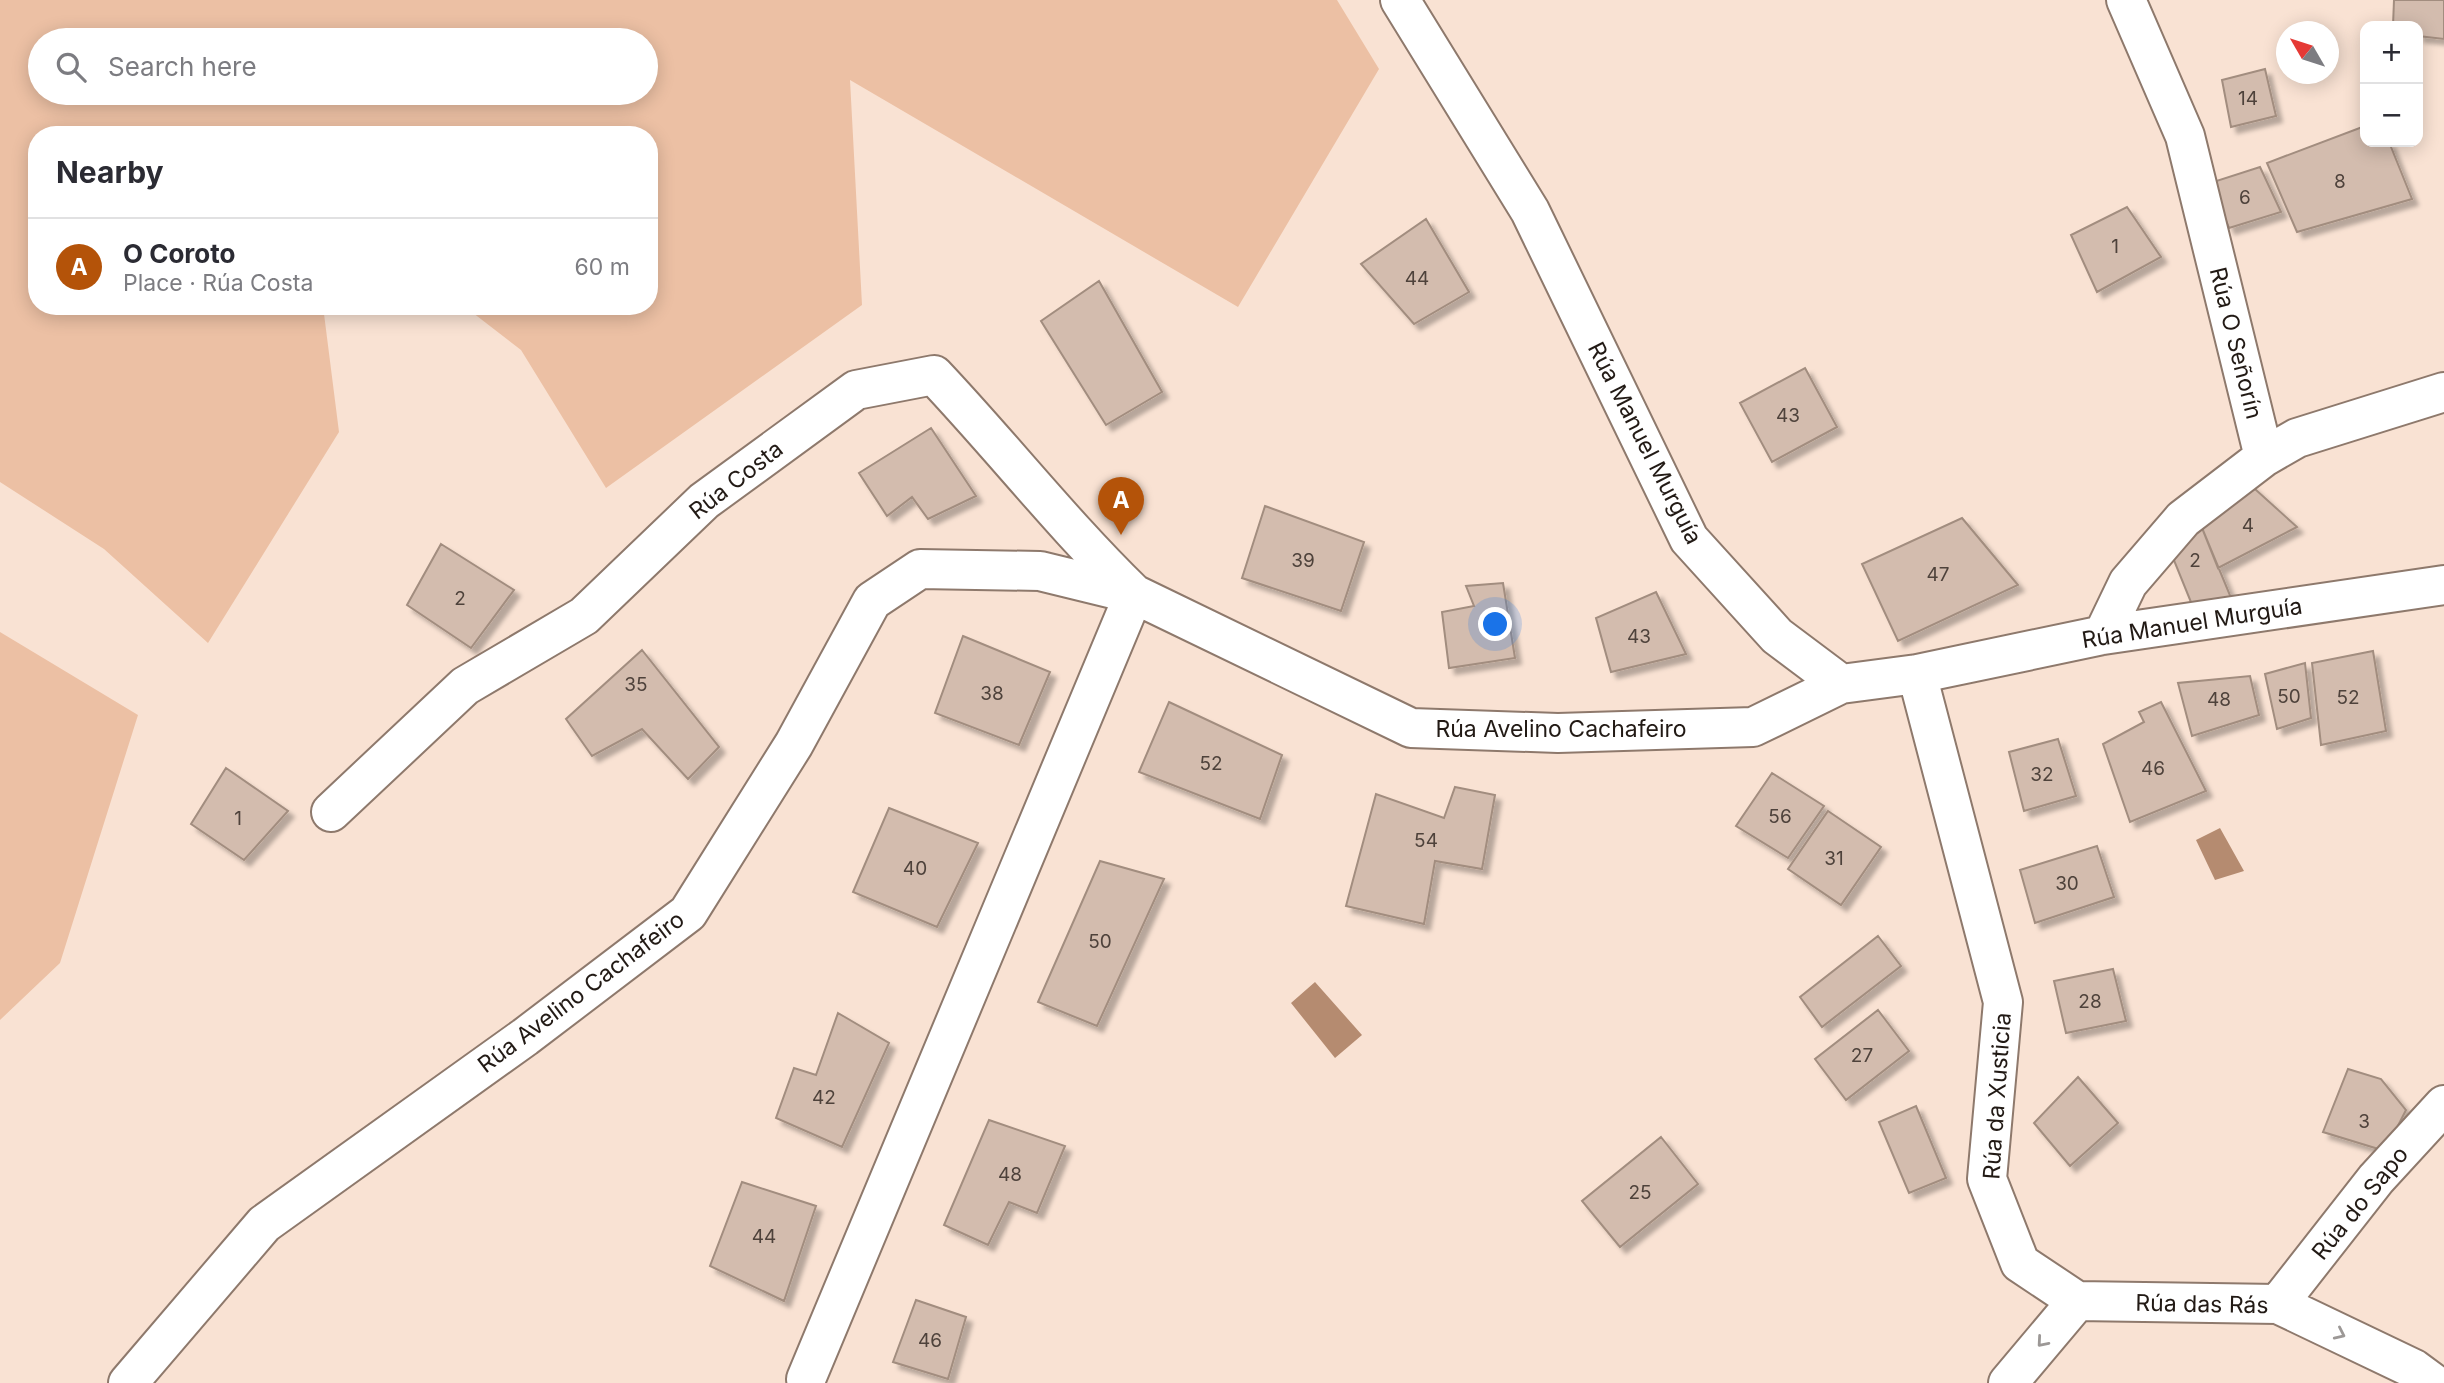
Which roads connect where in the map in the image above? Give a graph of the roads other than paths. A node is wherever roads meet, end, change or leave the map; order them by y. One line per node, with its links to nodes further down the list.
1 (1399, 0): 9 (street, Rúa Manuel Murguía)
2 (2126, 0): 4 (street, Rúa O Señorín)
3 (2444, 392): 4 (street)
4 (2264, 457): 7 (street)
5 (2444, 585): 7 (street, Rúa Manuel Murguía)
6 (1135, 594): 9 (street, Rúa Avelino Cachafeiro); 10 (street, Rúa Costa); 14 (street); 15 (street, Rúa Avelino Cachafeiro)
7 (2103, 635): 8 (street, Rúa Manuel Murguía)
8 (1917, 674): 9 (street, Rúa Manuel Murguía); 12 (street, Rúa da Xusticia)
9 (1841, 684)
10 (331, 811)
11 (2444, 1105): 13 (street, Rúa do Sapo)
12 (2077, 1301): 13 (street, Rúa das Rás); 16 (street, one-way to 16)
13 (2278, 1304): 17 (street, Rúa das Rás, one-way to 17)
14 (806, 1379)
15 (128, 1383)
16 (2007, 1383)
17 (2434, 1383)

